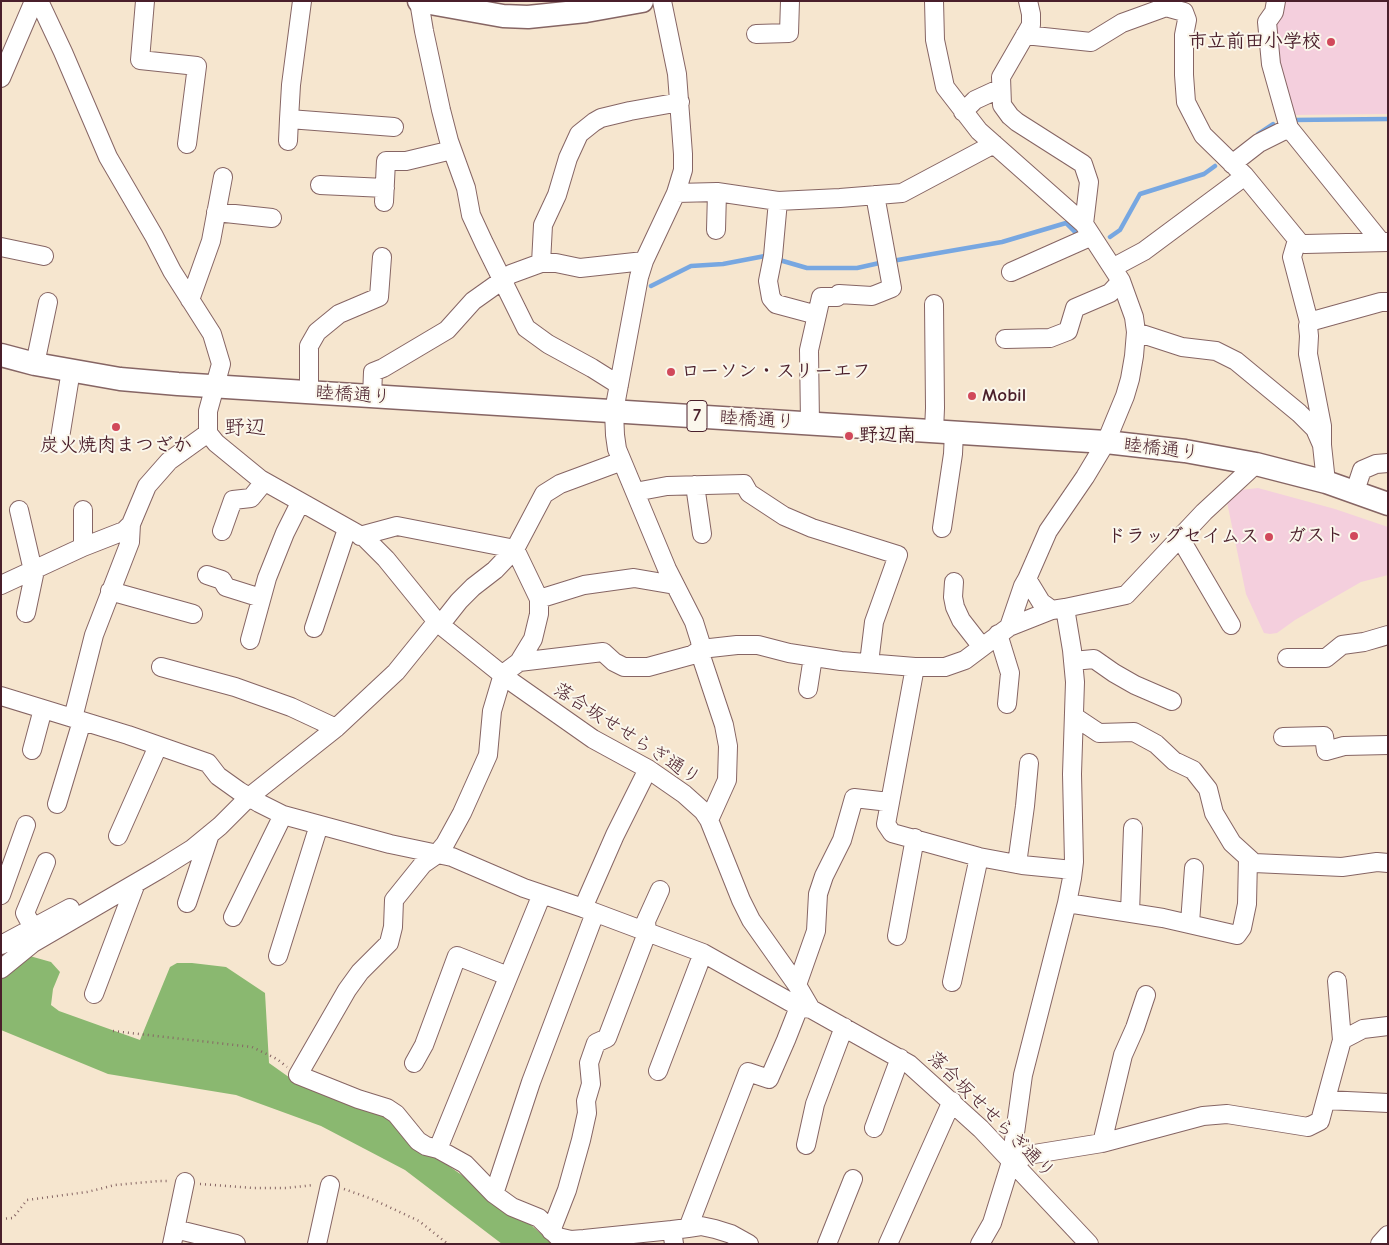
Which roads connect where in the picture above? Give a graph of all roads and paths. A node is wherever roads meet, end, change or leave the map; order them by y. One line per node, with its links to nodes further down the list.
1 (34, 1): 14 (street)
2 (38, 1): 47 (street)
3 (145, 1): 22 (street)
4 (302, 1): 18 (street)
5 (419, 1): 6 (main road); 24 (street)
6 (642, 1)
7 (662, 1): 16 (street)
8 (790, 1): 12 (street)
9 (934, 1): 17 (street)
10 (1028, 1): 13 (street)
11 (1276, 1): 20 (street)
12 (756, 34)
13 (1025, 36): 15 (street); 25 (street)
14 (1, 78)
15 (1001, 88): 17 (street); 36 (street)
16 (680, 102): 30 (street); 43 (street)
17 (963, 112): 23 (street)
18 (289, 119): 19 (street); 21 (street)
19 (394, 127)
20 (1289, 128): 25 (street); 38 (street)
21 (288, 141)
22 (187, 144)
23 (994, 144): 31 (street); 36 (street)
24 (452, 150): 28 (street); 46 (street)
25 (1232, 164): 26 (street)
26 (1245, 176): 37 (street); 45 (street)
27 (223, 177): 33 (street)
28 (320, 185)
29 (717, 192): 30 (street); 32 (street); 35 (street)
30 (676, 193): 42 (street)
31 (875, 195): 32 (street); 51 (street)
32 (778, 201): 51 (street)
33 (216, 212): 34 (street); 47 (street)
34 (272, 218)
35 (716, 230)
36 (1085, 235): 44 (street); 45 (street)
37 (1297, 240): 38 (street); 52 (street)
38 (1384, 242)
39 (1, 247): 40 (street)
40 (44, 256)
41 (382, 257): 60 (street)
42 (644, 260): 43 (street); 58 (street)
43 (541, 263): 46 (street)
44 (1011, 272)
45 (1117, 274): 53 (street); 54 (street)
46 (502, 280): 58 (street); 61 (street)
47 (190, 300): 59 (street)
48 (48, 302): 56 (street)
49 (1388, 302): 52 (street)
50 (934, 304): 64 (street)
51 (816, 318): 63 (street)
52 (1309, 322): 68 (street)
53 (1136, 332): 66 (street); 68 (street)
54 (1005, 339)
55 (1, 355): 56 (main road, 睦橋通り / 7)
56 (35, 364): 57 (main road, 睦橋通り / 7)
57 (71, 370): 59 (main road, 睦橋通り / 7); 67 (street)
58 (618, 385): 62 (street)
59 (213, 386): 60 (main road, 睦橋通り / 7); 65 (street)
60 (308, 392): 61 (main road, 睦橋通り / 7)
61 (372, 396): 62 (main road, 睦橋通り / 7)
62 (614, 411): 63 (main road, 睦橋通り / 7); 69 (street)
63 (810, 423): 64 (main road, 睦橋通り / 7)
64 (944, 432): 66 (main road, 睦橋通り / 7); 82 (street)
65 (208, 433): 72 (street, 落合坂せせらぎ通り); 81 (street)
66 (1106, 442): 71 (main road, 睦橋通り / 7); 91 (street)
67 (59, 444)
68 (1322, 445): 73 (street)
69 (622, 462): 75 (street); 88 (street)
70 (1388, 463): 76 (street)
71 (1256, 464): 73 (main road, 睦橋通り / 7); 86 (street)
72 (264, 482): 77 (street, 落合坂せせらぎ通り); 83 (street)
73 (1326, 482): 76 (main road, 睦橋通り / 7)
74 (695, 485): 75 (street); 85 (street); 113 (street)
75 (635, 492): 93 (street)
76 (1355, 492): 78 (main road, 睦橋通り / 7)
77 (300, 503): 84 (street, 落合坂せせらぎ通り); 96 (street)
78 (1388, 504)
79 (19, 510): 89 (street)
80 (83, 510): 87 (street)
81 (131, 524): 87 (street); 95 (street)
82 (942, 528)
83 (222, 532)
84 (354, 532): 88 (street); 101 (street, 落合坂せせらぎ通り); 103 (street)
85 (702, 534)
86 (1180, 538): 98 (street); 102 (street)
87 (83, 547): 89 (street)
88 (515, 549): 97 (street); 101 (street)
89 (34, 570): 94 (street); 99 (street)
90 (207, 575): 96 (street)
91 (1027, 579): 98 (street); 104 (street)
92 (954, 582): 107 (street)
93 (675, 586): 97 (street); 108 (street)
94 (2, 588)
95 (110, 591): 100 (street); 123 (street)
96 (261, 598): 106 (street)
97 (539, 599): 112 (street)
98 (1058, 609): 104 (street); 111 (street)
99 (26, 612)
100 (193, 614)
101 (438, 623): 116 (street, 落合坂せせらぎ通り); 124 (street)
102 (1231, 625)
103 (314, 628)
104 (1004, 631): 107 (street); 120 (street)
105 (1388, 635): 110 (street)
106 (250, 640)
107 (982, 647): 115 (street)
108 (701, 649): 109 (street); 112 (street); 135 (street)
109 (813, 658): 113 (street); 117 (street)
110 (1288, 658)
111 (1073, 661): 119 (street); 122 (street)
112 (518, 662): 116 (street)
113 (869, 663): 115 (street)
114 (161, 667): 124 (street)
115 (915, 668): 132 (street)
116 (503, 674): 130 (street, 落合坂せせらぎ通り); 143 (street)
117 (808, 690)
118 (1, 696): 121 (street)
119 (1172, 701)
120 (1007, 704)
121 (43, 709): 123 (street); 128 (street)
122 (1075, 717): 145 (street); 150 (street)
123 (78, 719): 127 (street); 133 (street)
124 (336, 728): 131 (street)
125 (1283, 737): 126 (street)
126 (1388, 745)
127 (158, 746): 131 (street); 140 (street)
128 (32, 750)
129 (1029, 763): 148 (street)
130 (648, 769): 135 (street, 落合坂せせらぎ通り); 157 (street)
131 (248, 797): 134 (street); 139 (street)
132 (889, 802): 141 (street); 171 (street)
133 (57, 804)
134 (283, 815): 137 (street); 159 (street)
135 (710, 820): 171 (street, 落合坂せせらぎ通り)
136 (26, 825): 154 (street)
137 (319, 825): 143 (street); 166 (street)
138 (1133, 828): 158 (street)
139 (210, 834): 142 (street); 155 (street)
140 (118, 836)
141 (915, 838): 144 (street); 163 (street)
142 (192, 849): 151 (street); 161 (street)
143 (436, 855): 153 (street); 182 (street)
144 (980, 857): 148 (street); 170 (street)
145 (1248, 858): 147 (street); 160 (street)
146 (46, 862): 161 (street)
147 (1388, 863)
148 (1016, 864): 150 (street)
149 (1194, 868): 160 (street)
150 (1073, 870): 156 (street)
151 (136, 883): 167 (street); 172 (street)
152 (660, 890): 162 (street)
153 (542, 894): 157 (street); 168 (street)
154 (1, 895)
155 (186, 903)
156 (1067, 903): 158 (street); 190 (street)
157 (589, 910): 162 (street); 194 (street)
158 (1130, 912): 160 (street)
159 (233, 918)
160 (1190, 923)
161 (33, 928): 164 (street)
162 (647, 933): 165 (street); 196 (street)
163 (897, 936)
164 (1, 945)
165 (703, 953): 174 (street); 181 (street)
166 (278, 956)
167 (1, 969)
168 (508, 976): 180 (street); 189 (street)
169 (1337, 981): 178 (street)
170 (952, 982)
171 (797, 985): 174 (street, 落合坂せせらぎ通り)
172 (94, 994)
173 (1146, 995): 187 (street)
174 (805, 1008): 176 (street, 落合坂せせらぎ通り); 197 (street)
175 (1388, 1026): 178 (street)
176 (844, 1027): 179 (street, 落合坂せせらぎ通り); 188 (street)
177 (113, 1031): 182 (path)
178 (1342, 1040): 183 (street)
179 (900, 1058): 184 (street, 落合坂せせらぎ通り); 186 (street)
180 (414, 1063)
181 (658, 1071)
182 (298, 1075): 189 (street)
183 (1326, 1100): 185 (street); 187 (street)
184 (952, 1102): 190 (street, 落合坂せせらぎ通り); 205 (street)
185 (1388, 1103)
186 (874, 1128)
187 (1102, 1143): 190 (street)
188 (806, 1145)
189 (438, 1149): 194 (street)
190 (1011, 1162): 206 (street); 207 (street, 落合坂せせらぎ通り)
191 (853, 1179): 204 (street)
192 (185, 1182): 193 (path); 195 (path); 199 (street)
193 (330, 1185): 201 (street); 202 (path)
194 (494, 1194): 196 (street)
195 (1, 1219)
196 (551, 1231): 197 (street)
197 (678, 1234): 203 (street)
198 (1388, 1235): 208 (street)
199 (174, 1236): 200 (street)
200 (230, 1243)
201 (317, 1244)
202 (448, 1244)
203 (749, 1244)
204 (827, 1244)
205 (888, 1244)
206 (980, 1244)
207 (1089, 1244)
208 (1380, 1244)

